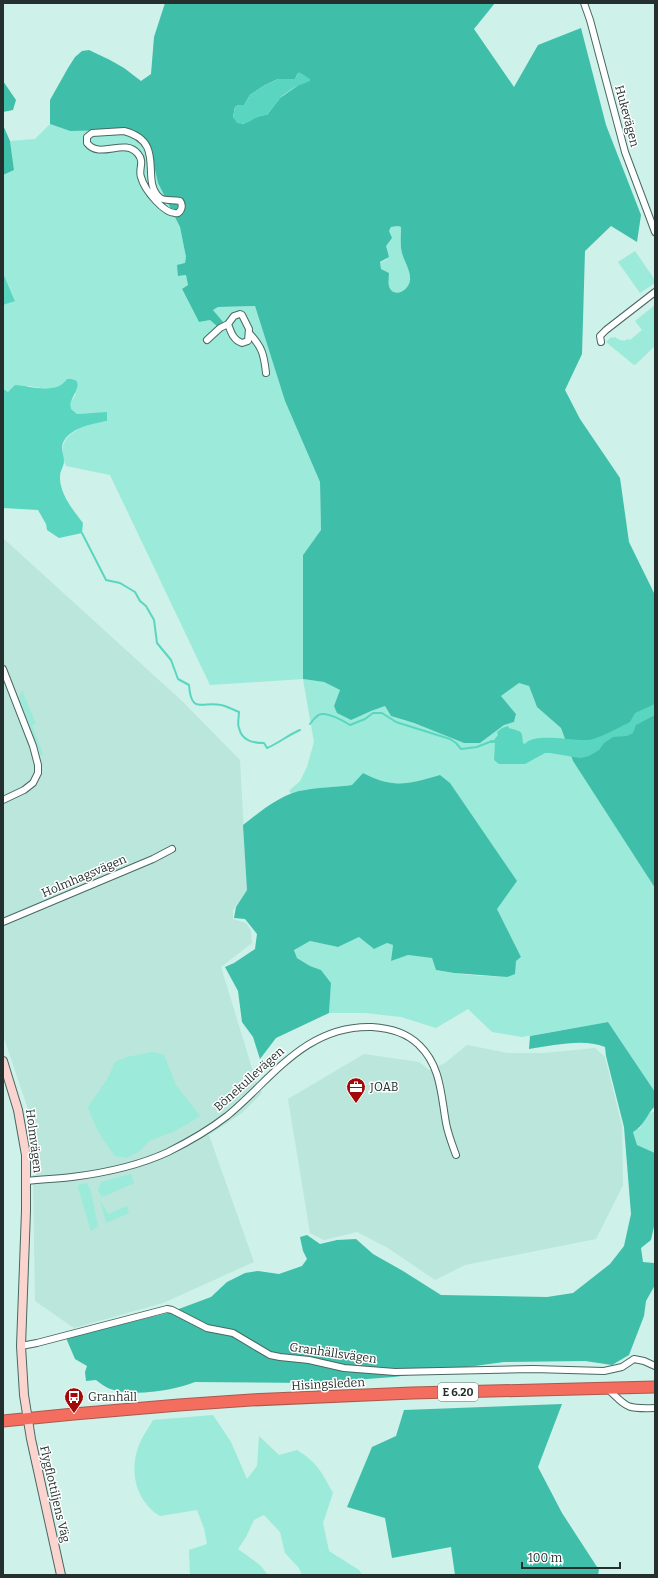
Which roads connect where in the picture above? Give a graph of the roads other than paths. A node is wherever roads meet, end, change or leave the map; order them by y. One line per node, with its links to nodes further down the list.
1 (584, 3): 3 (street, Hukevägen)
2 (171, 213): 2 (street)
3 (655, 232)
4 (655, 292): 8 (street)
5 (228, 324): 6 (street); 6 (street); 7 (street)
6 (249, 333): 9 (street)
7 (207, 340)
8 (601, 342)
9 (266, 373)
10 (3, 669): 11 (street)
11 (3, 800)
12 (172, 849): 13 (street, Holmhagsvägen)
13 (3, 922)
14 (3, 1061): 16 (street, Holmvägen)
15 (456, 1155): 16 (street, Bönekullevägen)
16 (26, 1181): 17 (street, Holmvägen)
17 (21, 1346): 18 (street, Granhällsvägen); 22 (street, Holmvägen)
18 (655, 1366)
19 (655, 1387): 20 (highway, Hisingsleden / E 6.20)
20 (607, 1388): 21 (street); 22 (highway, Hisingsleden / E 6.20)
21 (655, 1408)
22 (27, 1418): 23 (highway, Hisingsleden / E 6.20); 24 (street, Flygflottiljens Väg)
23 (3, 1422)
24 (61, 1575)

